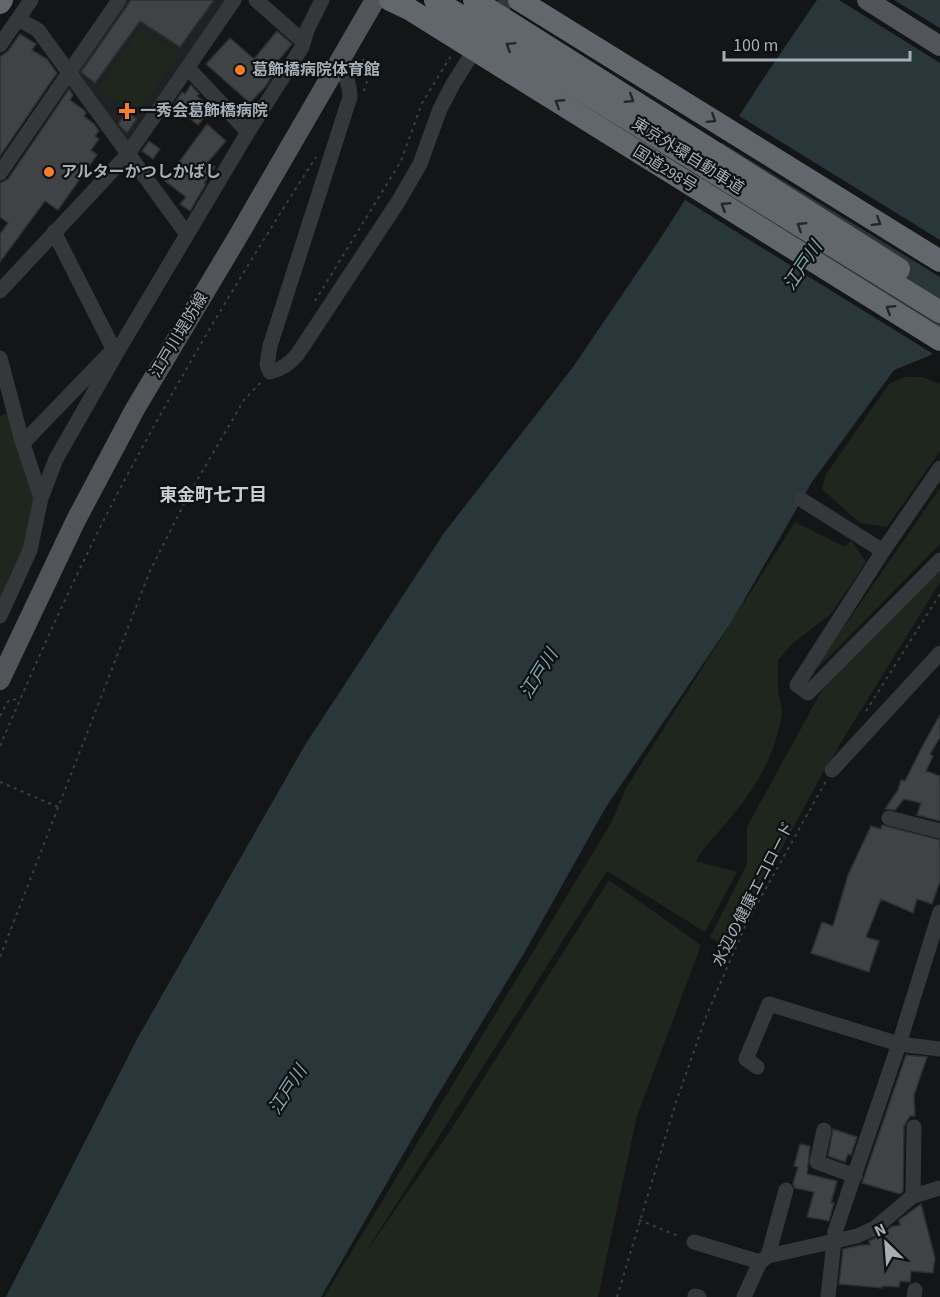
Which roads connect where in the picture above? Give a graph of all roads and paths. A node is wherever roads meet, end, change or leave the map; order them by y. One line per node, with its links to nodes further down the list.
1 (31, 0): 13 (street)
2 (119, 0): 20 (street)
3 (234, 0): 19 (street)
4 (256, 0): 14 (street)
5 (321, 0): 14 (street)
6 (375, 0): 18 (main road, 江戸川堤防線)
7 (435, 0): 31 (highway, 東京外環自動車道, one-way to 7)
8 (474, 0): 29 (highway, 東京外環自動車道, one-way to 29)
9 (507, 0): 18 (street)
10 (519, 0): 27 (highway, one-way to 27)
11 (867, 0): 16 (main road)
12 (399, 5): 32 (highway, 国道298号, one-way to 12)
13 (18, 19): 15 (street); 20 (street)
14 (304, 40): 21 (street)
15 (0, 45)
16 (940, 46)
17 (451, 56): 30 (path)
18 (338, 63): 45 (main road, 江戸川堤防線)
19 (188, 68): 21 (street); 22 (street)
20 (69, 73): 22 (street); 24 (street)
21 (248, 132): 25 (street)
22 (128, 154): 25 (street); 26 (street)
23 (313, 161): 46 (path)
24 (0, 173)
25 (188, 231): 33 (street)
26 (54, 232): 28 (street); 33 (street)
27 (940, 261)
28 (0, 291)
29 (940, 295)
30 (318, 296)
31 (940, 312)
32 (940, 340)
33 (115, 352): 36 (street); 38 (street)
34 (0, 358): 36 (street)
35 (259, 384): 52 (path)
36 (23, 443): 38 (street)
37 (940, 468): 40 (street)
38 (40, 498): 43 (street)
39 (802, 500): 40 (street)
40 (883, 551): 41 (street)
41 (940, 560)
42 (940, 594): 47 (path)
43 (0, 616)
44 (940, 653): 50 (street)
45 (0, 680)
46 (20, 699): 48 (path); 49 (path)
47 (865, 712)
48 (0, 716)
49 (0, 746)
50 (832, 770): 66 (path, 水辺の健康エコロード)
51 (0, 782): 52 (path)
52 (58, 807): 56 (path)
53 (889, 818): 54 (street)
54 (940, 831)
55 (940, 912): 57 (street)
56 (0, 957)
57 (899, 1044): 58 (street); 59 (street); 62 (street)
58 (940, 1049)
59 (757, 1067)
60 (914, 1126): 65 (street)
61 (824, 1130): 62 (street)
62 (855, 1176): 67 (street)
63 (940, 1188): 65 (street)
64 (786, 1190): 69 (street)
65 (913, 1196): 67 (street)
66 (639, 1220): 68 (path); 70 (path, 水辺の健康エコロード)
67 (833, 1241): 69 (street); 72 (street)
68 (694, 1242): 69 (street)
69 (764, 1259): 71 (street)
70 (617, 1297)
71 (744, 1297)
72 (828, 1297)

